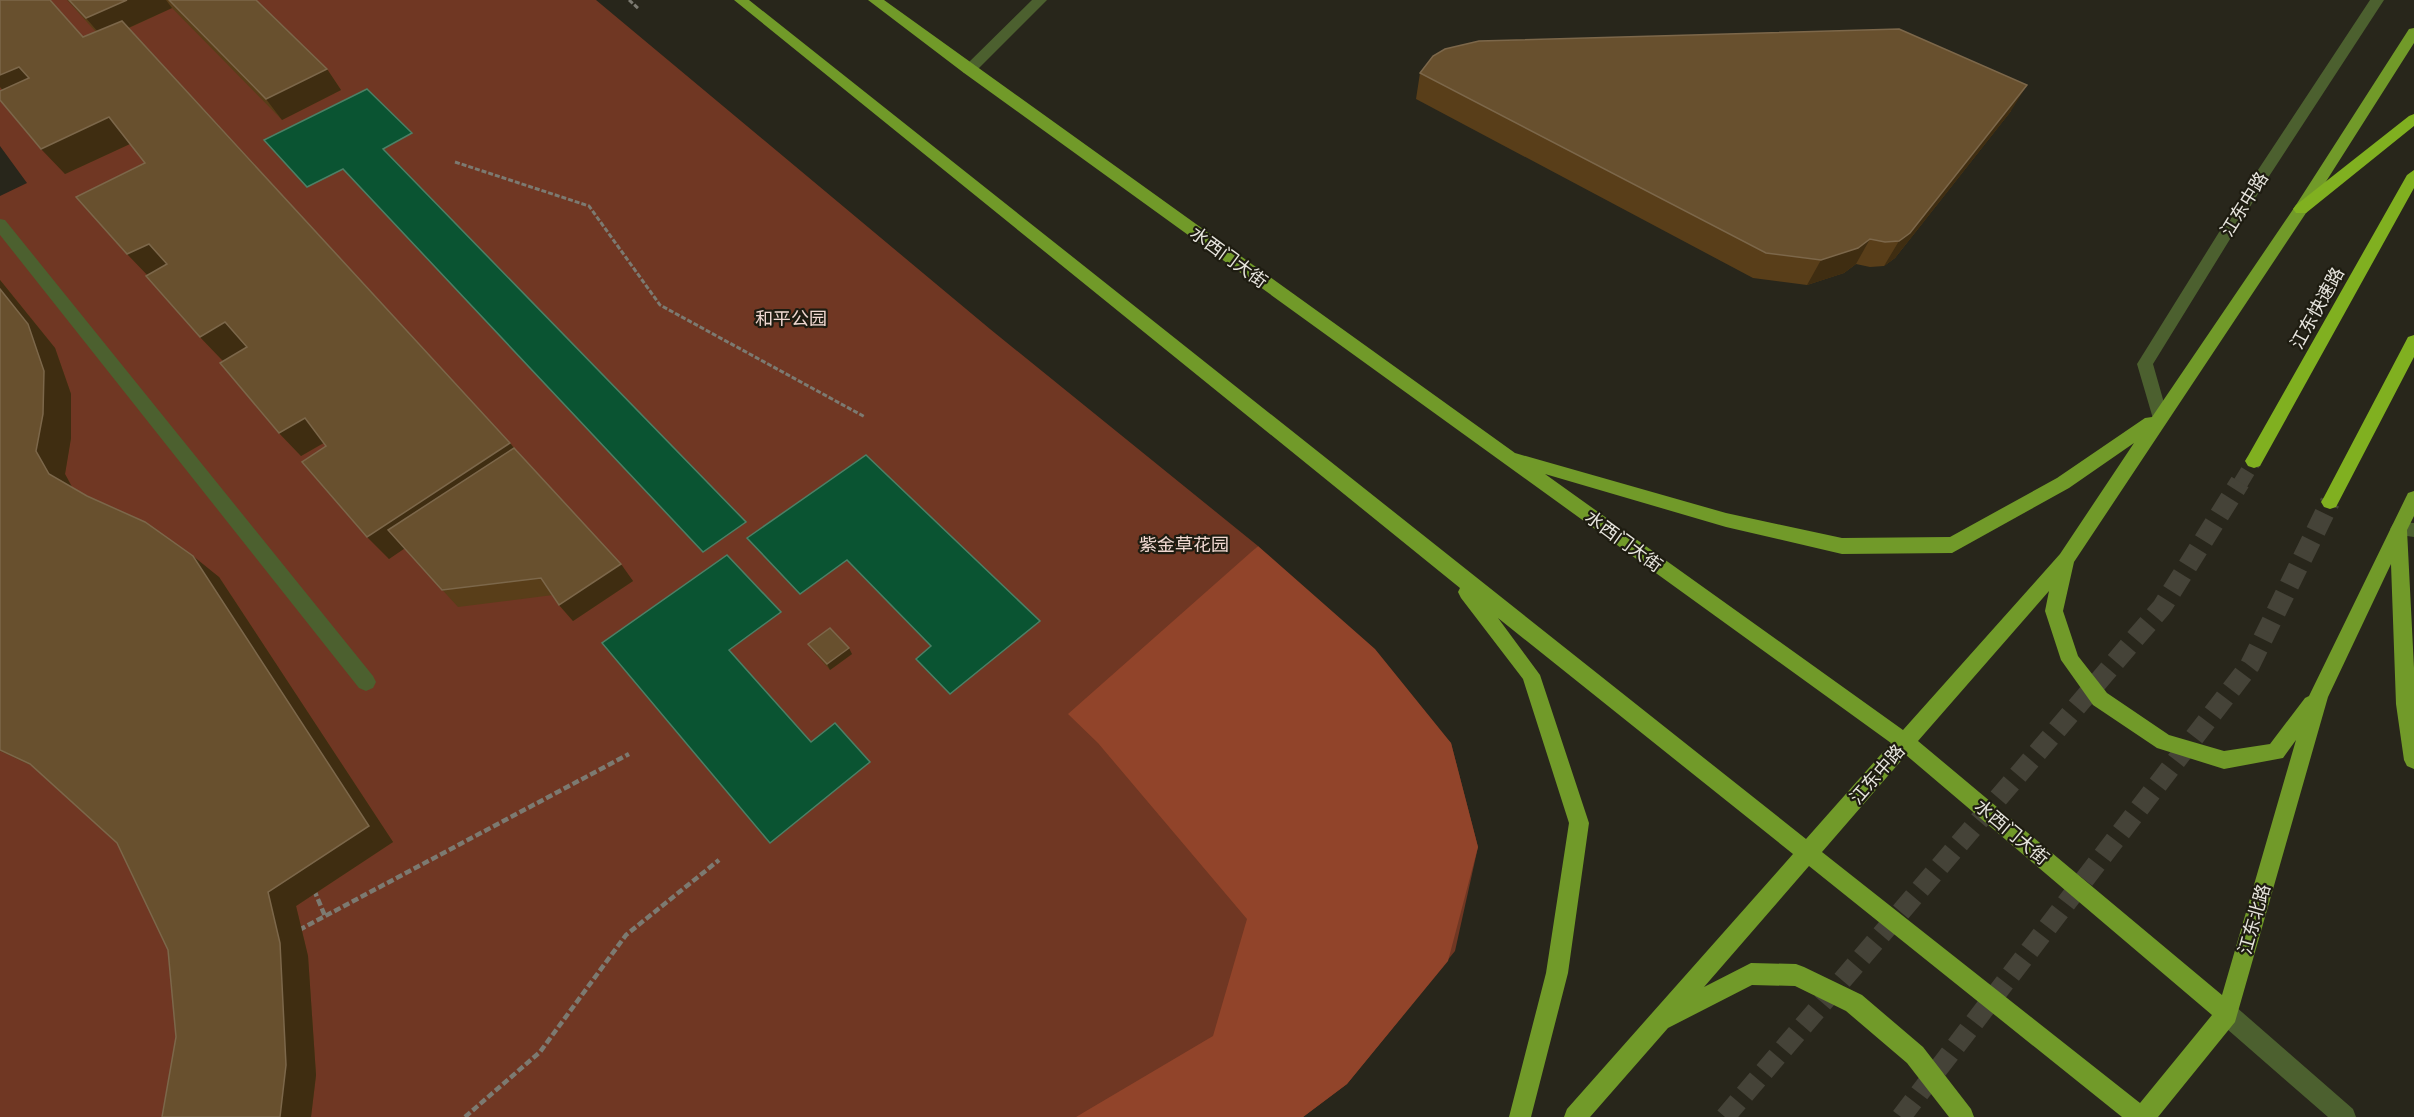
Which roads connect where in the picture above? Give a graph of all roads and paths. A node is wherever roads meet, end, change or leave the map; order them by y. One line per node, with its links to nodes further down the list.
1 (629, 0): 6 (path)
2 (741, 0): 23 (main road)
3 (875, 0): 8 (main road, 水西门大街)
4 (1040, 0): 8 (street)
5 (2377, 0): 16 (street, 江东中路)
6 (639, 9)
7 (2414, 32): 12 (main road, 江东中路)
8 (969, 70): 17 (main road, 水西门大街)
9 (2414, 119): 12 (highway)
10 (455, 162): 15 (path)
11 (2414, 175): 18 (highway, 江东快速路)
12 (2301, 209): 16 (main road, 江东中路)
13 (0, 224): 24 (street)
14 (2414, 341): 20 (highway)
15 (865, 417)
16 (2160, 417): 17 (main road); 22 (main road, 江东中路)
17 (1504, 455): 26 (main road, 水西门大街)
18 (2254, 461)
19 (2414, 498): 21 (main road)
20 (2330, 502)
21 (2407, 529): 25 (main road); 28 (main road)
22 (2066, 559): 25 (main road); 26 (main road, 江东中路)
23 (1450, 569): 29 (main road); 37 (main road)
24 (366, 682)
25 (2319, 696): 34 (main road, 江东北路)
26 (1905, 742): 29 (main road, 江东中路); 34 (main road, 水西门大街)
27 (629, 754): 32 (path)
28 (2414, 760)
29 (1808, 852): 35 (main road, 江东中路); 40 (main road)
30 (719, 860): 36 (path)
31 (313, 887): 32 (path)
32 (325, 916): 33 (path)
33 (290, 935)
34 (2227, 1014): 40 (main road, 江东北路); 41 (street, 水西门大街)
35 (1659, 1022): 38 (main road, 江东中路); 39 (main road)
36 (465, 1117)
37 (1520, 1117)
38 (1575, 1117)
39 (1963, 1117)
40 (2141, 1117)
41 (2345, 1117)

